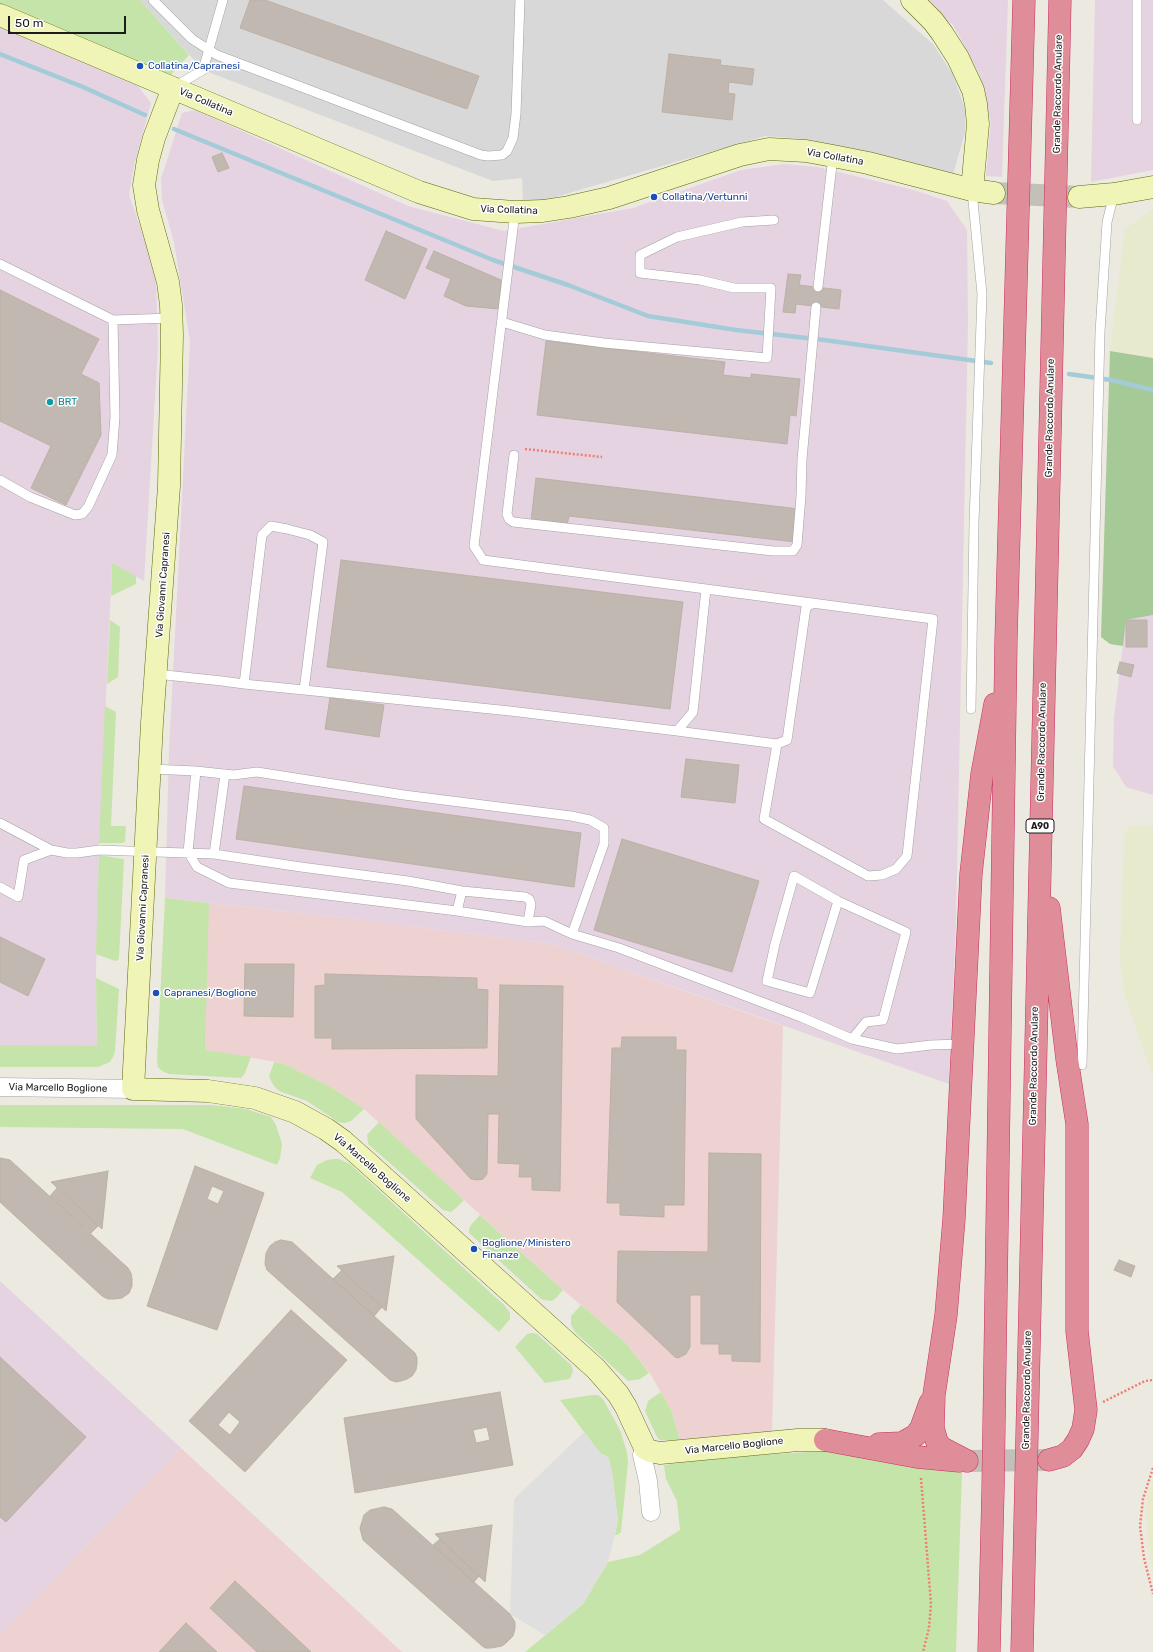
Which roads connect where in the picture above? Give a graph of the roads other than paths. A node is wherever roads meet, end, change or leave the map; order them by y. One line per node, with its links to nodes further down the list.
1 (153, 0): 9 (lane)
2 (223, 0): 9 (lane)
3 (520, 0): 9 (lane)
4 (912, 0): 14 (street)
5 (1024, 0): 30 (highway)
6 (1060, 0): 41 (highway, Grande Raccordo Anulare / A90)
7 (1137, 0): 11 (lane)
8 (0, 15): 10 (street, Via Collatina)
9 (209, 51): 10 (lane)
10 (172, 88): 18 (street, Via Collatina); 23 (street, Via Giovanni Capranesi)
11 (1137, 120)
12 (833, 156): 14 (street, Via Collatina); 18 (street, Via Collatina); 21 (lane)
13 (1153, 187): 16 (street)
14 (972, 190): 15 (street, Via Collatina); 34 (lane)
15 (994, 193)
16 (1114, 194): 17 (street); 54 (lane)
17 (1080, 197)
18 (515, 212): 25 (lane)
19 (774, 220): 25 (lane)
20 (0, 264): 24 (lane)
21 (818, 287)
22 (816, 307): 26 (lane)
23 (172, 318): 24 (lane); 31 (street, Via Giovanni Capranesi)
24 (113, 320): 27 (lane)
25 (502, 322): 28 (lane)
26 (516, 452)
27 (0, 480)
28 (706, 589): 29 (lane); 35 (lane)
29 (814, 603): 36 (lane); 36 (lane)
30 (1006, 640): 53 (highway); 62 (highway)
31 (156, 674): 32 (lane); 37 (street, Via Giovanni Capranesi)
32 (244, 684): 33 (lane); 33 (lane)
33 (304, 690): 35 (lane)
34 (971, 709)
35 (677, 731): 36 (lane)
36 (776, 744)
37 (150, 769): 38 (lane); 43 (street, Via Giovanni Capranesi)
38 (196, 771): 39 (lane); 44 (lane)
39 (225, 774): 45 (lane); 51 (lane)
40 (0, 823): 42 (lane)
41 (1040, 829): 60 (highway); 63 (highway, Grande Raccordo Anulare / A90)
42 (52, 850): 43 (lane); 46 (lane)
43 (146, 852): 44 (lane); 56 (street, Via Giovanni Capranesi)
44 (188, 852): 45 (lane); 49 (lane)
45 (214, 854): 47 (lane)
46 (0, 887)
47 (462, 891): 49 (lane); 50 (lane)
48 (838, 901): 48 (lane); 52 (lane)
49 (457, 911): 50 (lane)
50 (528, 922): 51 (lane)
51 (572, 934): 52 (lane)
52 (852, 1039): 53 (lane)
53 (962, 1044): 57 (highway)
54 (1082, 1066)
55 (0, 1087): 56 (street, Via Marcello Boglione)
56 (133, 1089): 59 (street, Via Marcello Boglione)
57 (934, 1395): 58 (highway); 58 (highway)
58 (825, 1440): 59 (street, Via Marcello Boglione)
59 (645, 1448): 61 (street, Via Marcello Boglione)
60 (1049, 1460)
61 (651, 1512)
62 (988, 1652)
63 (1022, 1652)

